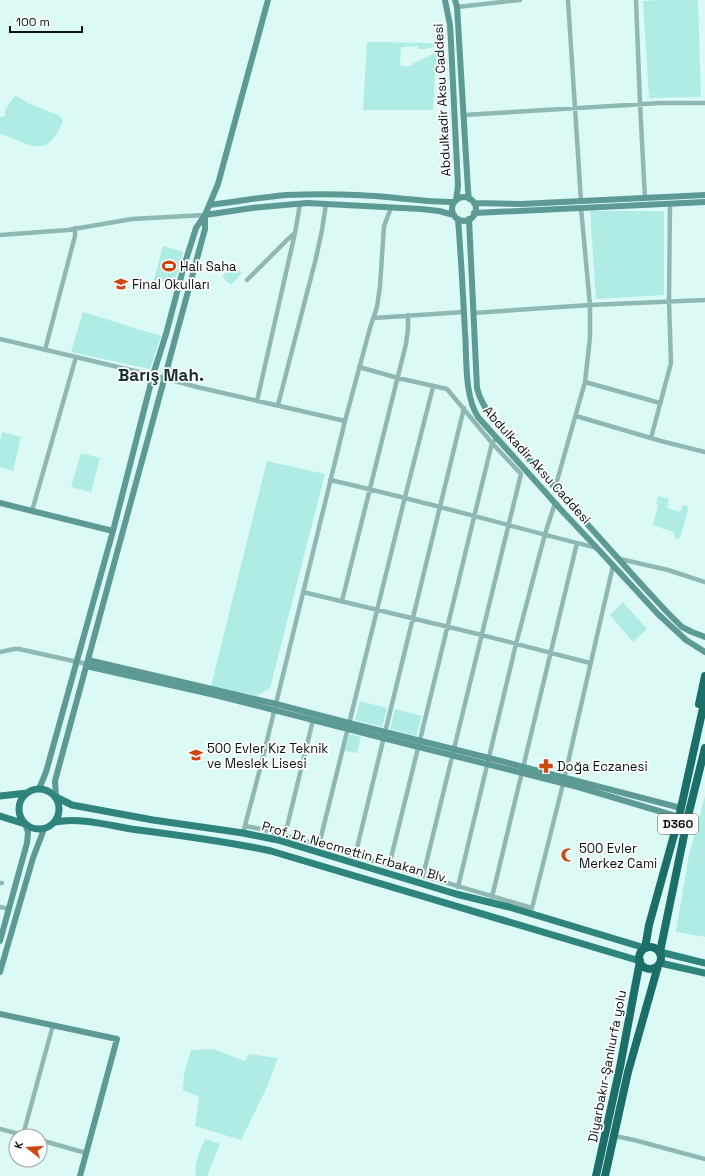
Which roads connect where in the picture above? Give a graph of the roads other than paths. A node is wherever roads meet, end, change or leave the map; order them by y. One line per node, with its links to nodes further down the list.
1 (268, 0): 21 (main road)
2 (445, 0): 14 (main road, Abdulkadir Aksu Caddesi)
3 (455, 0): 7 (main road, Abdulkadir Aksu Caddesi)
4 (518, 0): 7 (street)
5 (568, 0): 10 (street)
6 (636, 0): 9 (street)
7 (457, 7): 11 (main road, Abdulkadir Aksu Caddesi)
8 (705, 102): 9 (street)
9 (640, 104): 10 (street); 13 (street)
10 (575, 108): 11 (street); 16 (street)
11 (463, 115): 15 (main road, Abdulkadir Aksu Caddesi)
12 (705, 195): 13 (main road)
13 (646, 198): 16 (main road)
14 (455, 201): 15 (main road); 21 (main road); 26 (main road)
15 (472, 201): 16 (main road); 24 (main road)
16 (581, 201)
17 (705, 202): 20 (main road)
18 (300, 204): 19 (main road); 25 (main road); 29 (street)
19 (326, 204): 22 (main road); 50 (street)
20 (670, 204): 23 (main road); 33 (street)
21 (209, 205): 25 (main road)
22 (391, 208): 26 (main road); 38 (street)
23 (581, 208): 24 (main road); 34 (street)
24 (474, 213): 27 (main road)
25 (205, 215): 28 (street); 43 (main road); 44 (main road)
26 (456, 217): 27 (main road); 35 (main road, Abdulkadir Aksu Caddesi)
27 (469, 219): 36 (main road, Abdulkadir Aksu Caddesi)
28 (75, 228): 30 (street); 40 (street)
29 (295, 233): 31 (street); 48 (street)
30 (0, 236)
31 (248, 280)
32 (705, 300): 33 (street)
33 (669, 301): 34 (street); 49 (street)
34 (590, 305): 36 (street); 46 (street)
35 (464, 312): 37 (street); 55 (main road, Abdulkadir Aksu Caddesi)
36 (473, 313): 59 (main road, Abdulkadir Aksu Caddesi)
37 (408, 315): 38 (street); 45 (street)
38 (374, 318): 42 (street)
39 (0, 339): 40 (street)
40 (45, 350): 41 (street)
41 (76, 357): 43 (street); 64 (street)
42 (359, 367): 45 (street); 53 (street)
43 (153, 375): 44 (street); 67 (main road)
44 (164, 378): 48 (street); 88 (main road)
45 (398, 378): 47 (street); 58 (street)
46 (585, 382): 49 (street); 52 (street)
47 (433, 386): 51 (street); 60 (street)
48 (257, 400): 50 (street)
49 (660, 404): 54 (street)
50 (278, 405): 53 (street)
51 (464, 408): 55 (street); 63 (street)
52 (576, 416): 54 (street); 59 (street)
53 (345, 421): 57 (street)
54 (651, 438): 56 (street)
55 (494, 440): 62 (main road, Abdulkadir Aksu Caddesi); 65 (street); 66 (street)
56 (705, 452)
57 (330, 480): 58 (street); 74 (street)
58 (370, 488): 60 (street); 75 (street)
59 (556, 488): 71 (main road, Abdulkadir Aksu Caddesi)
60 (404, 497): 63 (street); 76 (street)
61 (0, 503): 64 (main road)
62 (555, 503): 68 (street); 70 (main road, Abdulkadir Aksu Caddesi)
63 (440, 506): 65 (street); 77 (street)
64 (32, 511): 67 (main road)
65 (475, 515): 66 (street); 78 (street)
66 (508, 524): 68 (street); 79 (street)
67 (113, 531): 86 (main road)
68 (545, 534): 69 (street); 82 (street)
69 (577, 543): 70 (street); 85 (street)
70 (597, 548): 72 (main road, Abdulkadir Aksu Caddesi)
71 (620, 559): 73 (street); 80 (main road, Abdulkadir Aksu Caddesi)
72 (613, 566): 81 (main road, Abdulkadir Aksu Caddesi); 87 (street)
73 (705, 582)
74 (303, 592): 75 (street); 91 (street)
75 (342, 601): 76 (street)
76 (377, 610): 77 (street); 93 (street)
77 (412, 619): 78 (street); 94 (street)
78 (448, 628): 79 (street); 95 (street)
79 (482, 635): 82 (street); 98 (street)
80 (703, 636): 81 (main road)
81 (692, 643): 84 (main road, Abdulkadir Aksu Caddesi)
82 (516, 644): 85 (street); 101 (street)
83 (0, 652): 86 (street)
84 (705, 652)
85 (551, 653): 87 (street); 103 (street)
86 (76, 662): 88 (street); 106 (main road)
87 (590, 663): 105 (street)
88 (87, 664): 91 (main road); 109 (main road)
89 (705, 676): 99 (highway)
90 (705, 699): 99 (highway, D360)
91 (275, 707): 92 (main road); 93 (main road); 116 (street)
92 (313, 720): 93 (main road); 117 (street)
93 (349, 726): 94 (main road); 118 (street)
94 (384, 735): 95 (main road); 96 (main road); 119 (street)
95 (420, 740): 96 (street); 98 (main road)
96 (419, 747): 100 (main road); 120 (street)
97 (705, 748): 104 (highway, D360)
98 (454, 749): 100 (street); 101 (main road)
99 (694, 749): 110 (highway, D360)
100 (452, 756): 102 (main road); 121 (street)
101 (489, 758): 102 (street); 103 (main road)
102 (488, 765): 103 (main road); 122 (street)
103 (523, 770): 105 (main road); 123 (street)
104 (701, 777): 128 (highway, D360)
105 (563, 781): 110 (main road); 112 (main road); 123 (street)
106 (39, 789): 107 (main road); 109 (main road)
107 (27, 793): 108 (main road); 114 (main road)
108 (0, 796)
109 (56, 797): 113 (main road); 116 (main road, Prof. Dr. Necmettin Erbakan Blv.)
110 (681, 808): 112 (highway, D360)
111 (0, 816): 114 (main road)
112 (680, 817): 127 (highway, D360)
113 (55, 822): 115 (main road); 129 (main road, Prof. Dr. Necmettin Erbakan Blv.)
114 (25, 824): 115 (main road); 125 (main road)
115 (44, 829): 132 (main road)
116 (244, 829): 117 (street); 127 (main road, Prof. Dr. Necmettin Erbakan Blv.)
117 (285, 835): 118 (street)
118 (319, 845): 119 (street)
119 (355, 856): 120 (street)
120 (389, 866): 121 (street)
121 (423, 876): 122 (street)
122 (458, 887): 123 (street)
123 (492, 896)
124 (0, 907): 125 (street)
125 (9, 909): 126 (main road)
126 (0, 941)
127 (645, 948): 128 (highway); 129 (highway, D360)
128 (660, 952): 130 (main road); 131 (highway, D360)
129 (640, 961): 131 (highway); 139 (highway, Diyarbakır-Şanlıurfa yolu / D360)
130 (705, 963)
131 (659, 965): 133 (main road); 137 (highway, Diyarbakır-Şanlıurfa yolu / D360)
132 (0, 972)
133 (705, 973)
134 (0, 1014): 135 (main road)
135 (53, 1025): 136 (street); 140 (main road)
136 (27, 1128)
137 (615, 1136): 141 (street); 145 (highway, Diyarbakır-Şanlıurfa yolu / D360); 146 (highway)
138 (48, 1142): 140 (street)
139 (602, 1149): 143 (highway); 144 (highway, Diyarbakır-Şanlıurfa yolu / D360)
140 (86, 1153): 142 (main road)
141 (705, 1159)
142 (80, 1176)
143 (591, 1176)
144 (596, 1176)
145 (605, 1176)
146 (610, 1176)

